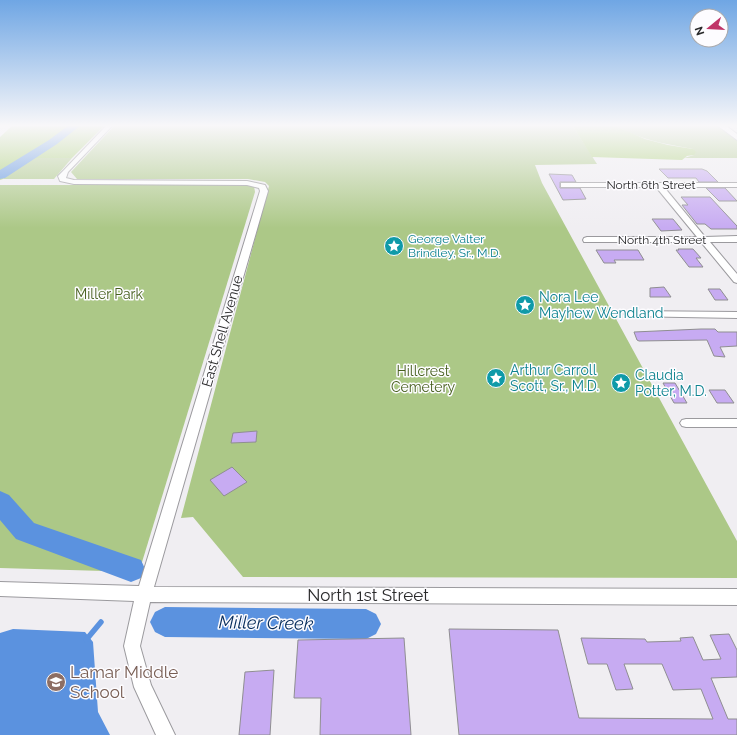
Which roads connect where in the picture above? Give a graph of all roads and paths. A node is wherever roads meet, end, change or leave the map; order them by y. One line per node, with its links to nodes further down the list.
1 (78, 159): 14 (street, East Shell Avenue)
2 (564, 184): 3 (street, North 6th Street)
3 (658, 185): 4 (street, North 6th Street); 7 (street)
4 (737, 185)
5 (737, 239): 7 (street, North 4th Street)
6 (587, 240): 7 (street, North 4th Street)
7 (703, 240): 8 (street)
8 (737, 280)
9 (629, 314): 10 (street)
10 (737, 315)
11 (686, 423): 12 (street)
12 (737, 423)
13 (0, 589): 14 (street, North 1st Street)
14 (144, 594): 15 (street, North 1st Street); 16 (street, East Shell Avenue)
15 (737, 597)
16 (166, 735)

